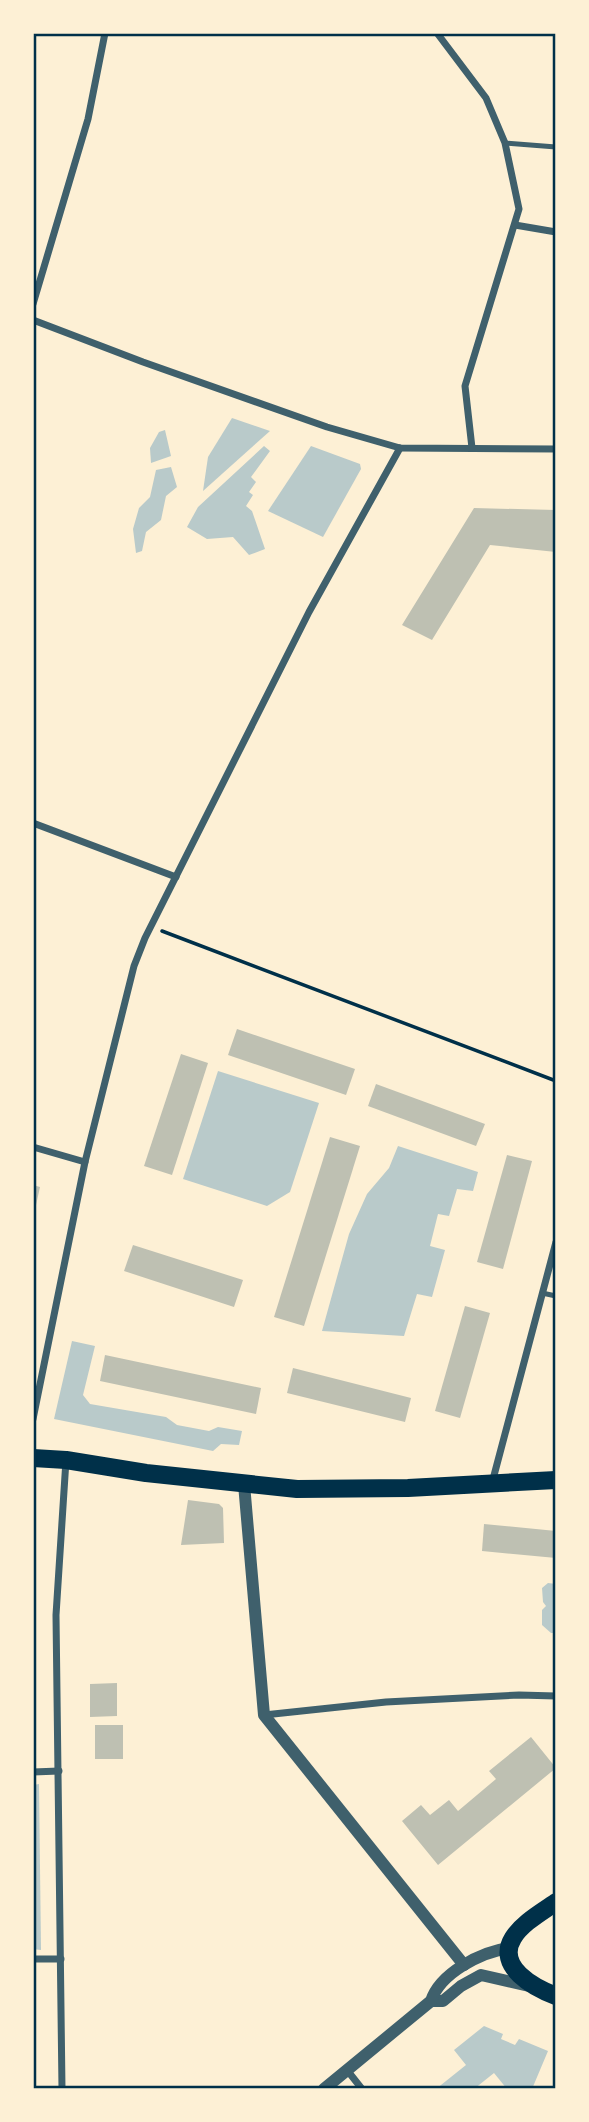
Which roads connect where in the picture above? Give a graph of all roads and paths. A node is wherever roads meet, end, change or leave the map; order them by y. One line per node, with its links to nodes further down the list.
1 (105, 33): 7 (street)
2 (437, 33): 3 (street)
3 (505, 143): 4 (lane); 5 (street)
4 (556, 147)
5 (515, 225): 6 (street); 10 (street)
6 (556, 232)
7 (33, 304)
8 (33, 320): 9 (street)
9 (400, 448): 10 (street); 13 (street)
10 (472, 449): 11 (street)
11 (556, 449)
12 (33, 823): 13 (street)
13 (176, 877): 17 (street)
14 (164, 932): 15 (path)
15 (556, 1081)
16 (33, 1147): 17 (street)
17 (85, 1162): 21 (street)
18 (556, 1242): 19 (street)
19 (542, 1293): 20 (lane); 26 (street)
20 (556, 1296)
21 (33, 1419)
22 (33, 1458): 23 (main road)
23 (66, 1460): 25 (main road); 29 (street)
24 (556, 1480): 26 (main road)
25 (244, 1484): 26 (main road); 28 (street)
26 (492, 1484)
27 (556, 1696): 28 (street)
28 (264, 1715): 35 (street)
29 (59, 1771): 30 (street); 34 (street)
30 (33, 1772)
31 (556, 1902): 32 (main road)
32 (509, 1948): 35 (street); 36 (main road)
33 (33, 1959): 34 (street)
34 (61, 1959): 40 (street)
35 (464, 1965): 38 (street)
36 (532, 1987): 37 (main road); 38 (street)
37 (556, 1996)
38 (431, 2001): 39 (street)
39 (347, 2070): 41 (street); 42 (street)
40 (62, 2089)
41 (324, 2089)
42 (362, 2089)

